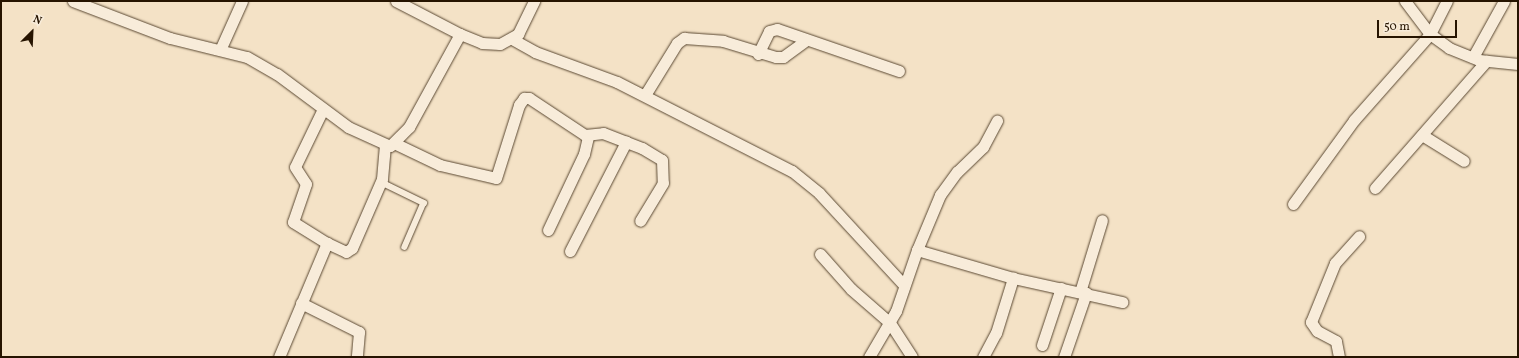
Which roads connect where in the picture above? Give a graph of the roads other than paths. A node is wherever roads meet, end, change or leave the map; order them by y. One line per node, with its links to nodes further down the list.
1 (73, 1): 12 (street)
2 (242, 1): 12 (street)
3 (396, 1): 10 (street)
4 (534, 1): 9 (street)
5 (1405, 1): 8 (street)
6 (1447, 1): 8 (street)
7 (1504, 1): 14 (street)
8 (1430, 34): 14 (street); 28 (street)
9 (512, 39): 10 (street); 18 (street)
10 (455, 41): 24 (street)
11 (805, 41): 13 (street); 13 (street); 17 (street)
12 (220, 50): 19 (street)
13 (758, 54): 18 (street)
14 (1473, 57): 15 (street)
15 (1486, 61): 16 (street); 21 (street)
16 (1518, 64)
17 (899, 71)
18 (645, 96): 39 (street)
19 (323, 109): 24 (street); 33 (street)
20 (997, 121): 35 (street)
21 (1422, 135): 25 (street); 27 (street)
22 (588, 136): 23 (street); 24 (street); 31 (street)
23 (626, 142): 30 (street); 36 (street)
24 (390, 144): 26 (street)
25 (1464, 161)
26 (380, 182): 33 (street); 34 (lane)
27 (1375, 188)
28 (1293, 204)
29 (1102, 220): 41 (street)
30 (640, 221)
31 (548, 230)
32 (1359, 236): 52 (street)
33 (327, 243): 42 (street)
34 (405, 246)
35 (917, 250): 38 (street); 39 (street)
36 (570, 251)
37 (820, 254): 44 (street)
38 (1012, 278): 40 (street); 50 (street)
39 (904, 286): 44 (street)
40 (1061, 288): 41 (street); 45 (street)
41 (1083, 292): 43 (street); 51 (street)
42 (301, 302): 47 (street); 48 (street)
43 (1122, 302)
44 (890, 323): 46 (street); 49 (street)
45 (1042, 345)
46 (871, 354)
47 (279, 357)
48 (358, 357)
49 (912, 357)
50 (983, 357)
51 (1064, 357)
52 (1339, 357)

